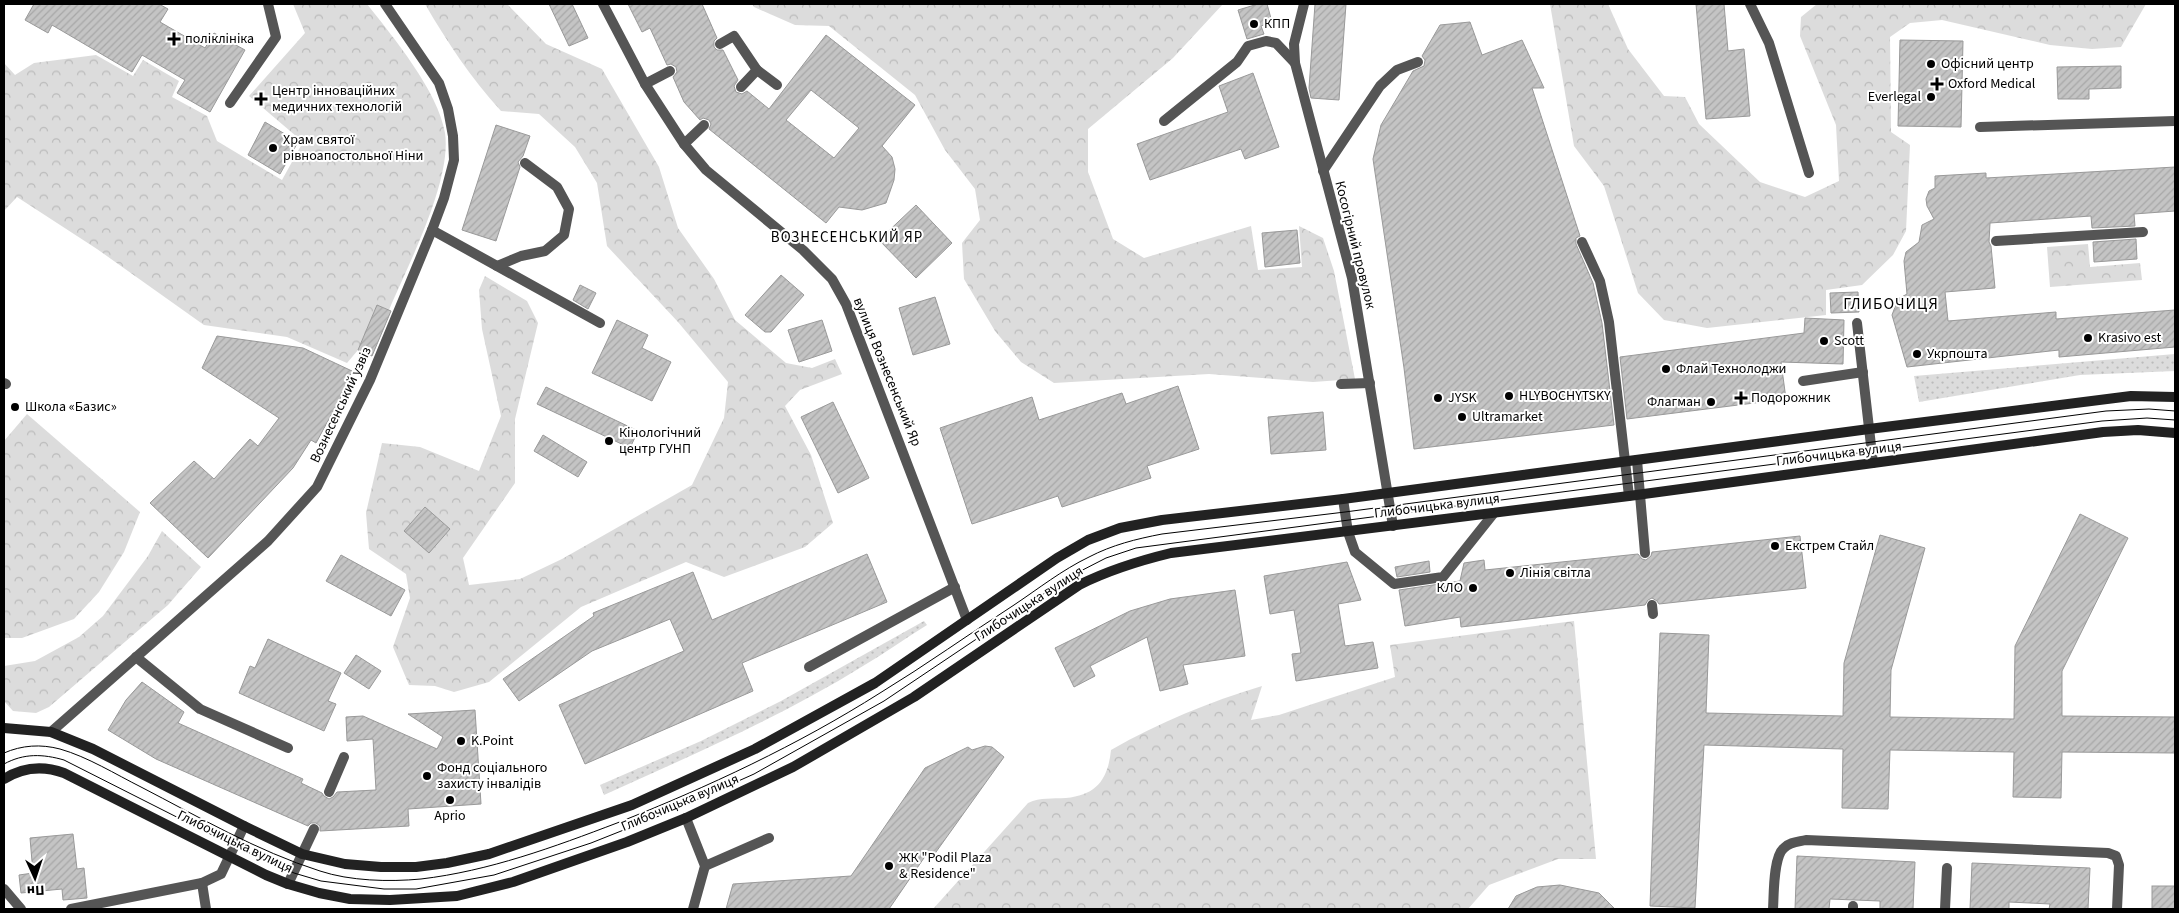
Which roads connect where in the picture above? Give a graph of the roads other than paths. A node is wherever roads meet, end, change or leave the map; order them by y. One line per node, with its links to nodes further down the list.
1 (268, 4): 14 (street)
2 (385, 4): 23 (street, Вознесенський узвіз)
3 (603, 4): 11 (street, вулиця Вознесенський Яр)
4 (1304, 4): 8 (street, Косогірний провулок)
5 (1750, 4): 22 (street)
6 (720, 44): 9 (street)
7 (1418, 62): 21 (street)
8 (1295, 63): 15 (street); 21 (street, Косогірний провулок)
9 (757, 70): 12 (street); 13 (street)
10 (670, 71): 11 (street)
11 (645, 84): 19 (street, вулиця Вознесенський Яр)
12 (777, 85)
13 (741, 87)
14 (230, 103)
15 (1164, 121)
16 (2175, 121): 18 (street)
17 (704, 125): 19 (street)
18 (1980, 127)
19 (684, 144): 48 (street, вулиця Вознесенський Яр)
20 (525, 162): 27 (street)
21 (1323, 172): 32 (street, Косогірний провулок)
22 (1809, 173)
23 (432, 230): 27 (street); 50 (street, Вознесенський узвіз)
24 (2143, 232): 25 (street)
25 (1996, 241)
26 (1582, 242): 38 (street)
27 (497, 266): 28 (street)
28 (600, 323)
29 (1857, 323): 30 (street)
30 (1863, 372): 31 (street); 35 (street)
31 (1803, 381)
32 (1370, 383): 33 (street); 40 (street, Косогірний провулок)
33 (1342, 384)
34 (2175, 397): 35 (main road, Глибочицька вулиця)
35 (1869, 428): 37 (main road, Глибочицька вулиця); 39 (street)
36 (2175, 433): 39 (main road, Глибочицька вулиця)
37 (1637, 460): 38 (main road, Глибочицька вулиця); 41 (street)
38 (1624, 462): 40 (main road, Глибочицька вулиця); 42 (street)
39 (1873, 463): 41 (main road, Глибочицька вулиця)
40 (1389, 493): 43 (main road, Глибочицька вулиця); 45 (street, Косогірний провулок)
41 (1640, 494): 42 (main road, Глибочицька вулиця); 47 (street)
42 (1629, 496): 44 (main road, Глибочицька вулиця)
43 (1343, 499): 46 (street); 49 (main road, Глибочицька вулиця)
44 (1494, 513): 45 (main road, Глибочицька вулиця); 46 (street)
45 (1393, 526): 46 (main road, Глибочицька вулиця)
46 (1348, 532): 58 (main road, Глибочицька вулиця)
47 (1645, 553)
48 (955, 587): 49 (street, вулиця Вознесенський Яр); 51 (street)
49 (967, 620): 62 (main road, Глибочицька вулиця)
50 (136, 657): 53 (street, Вознесенський узвіз); 54 (street)
51 (809, 667)
52 (4, 728): 53 (main road, Глибочицька вулиця)
53 (51, 732): 59 (main road, Глибочицька вулиця)
54 (288, 748)
55 (344, 757): 57 (street)
56 (4, 780): 63 (main road, Глибочицька вулиця)
57 (329, 792)
58 (686, 818): 64 (street); 67 (main road, Глибочицька вулиця)
59 (244, 826): 62 (main road, Глибочицька вулиця); 63 (street)
60 (314, 829): 62 (street)
61 (769, 838): 64 (street)
62 (302, 854): 67 (street)
63 (229, 856): 66 (street); 67 (main road, Глибочицька вулиця)
64 (705, 866): 72 (street)
65 (1947, 868): 74 (street)
66 (202, 883): 70 (street); 71 (street)
67 (288, 884)
68 (4, 889): 69 (street)
69 (21, 909)
70 (71, 909)
71 (206, 909)
72 (692, 909)
73 (1773, 909): 75 (street)
74 (1945, 909)
75 (2118, 909)

